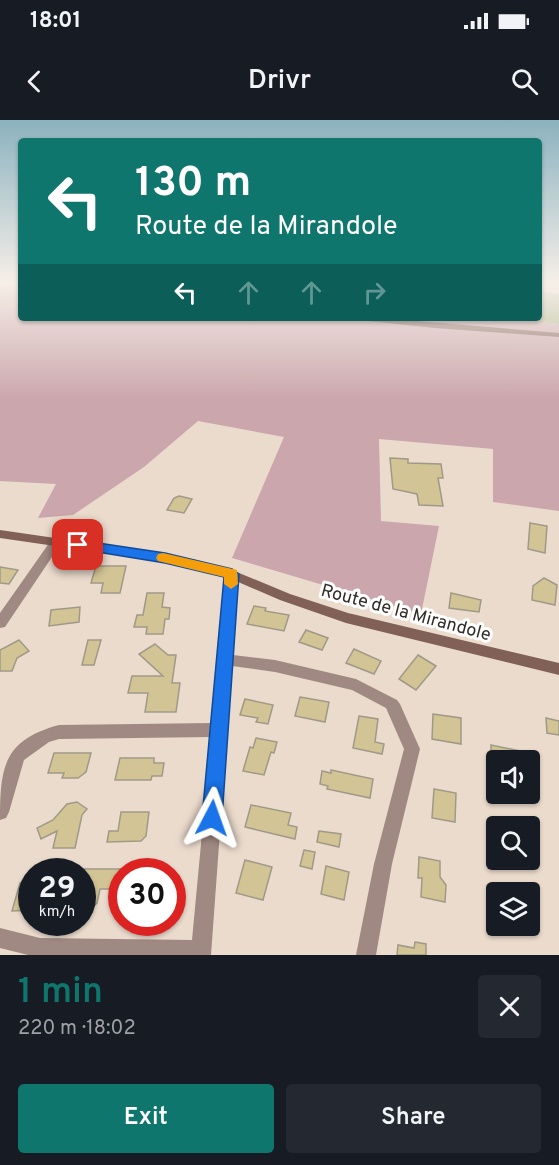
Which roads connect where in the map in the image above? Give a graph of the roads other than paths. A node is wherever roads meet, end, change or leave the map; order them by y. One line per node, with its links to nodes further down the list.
1 (397, 322): 2 (street)
2 (559, 335)
3 (0, 534): 4 (street, Route de la Mirandole)
4 (56, 542): 5 (street, Route de la Mirandole); 6 (street)
5 (232, 574): 7 (street); 8 (street, Route de la Mirandole)
6 (0, 623)
7 (224, 659): 9 (street); 13 (street)
8 (559, 669)
9 (219, 730): 10 (street); 12 (street)
10 (0, 812)
11 (0, 938): 12 (street)
12 (201, 953)
13 (366, 955)

